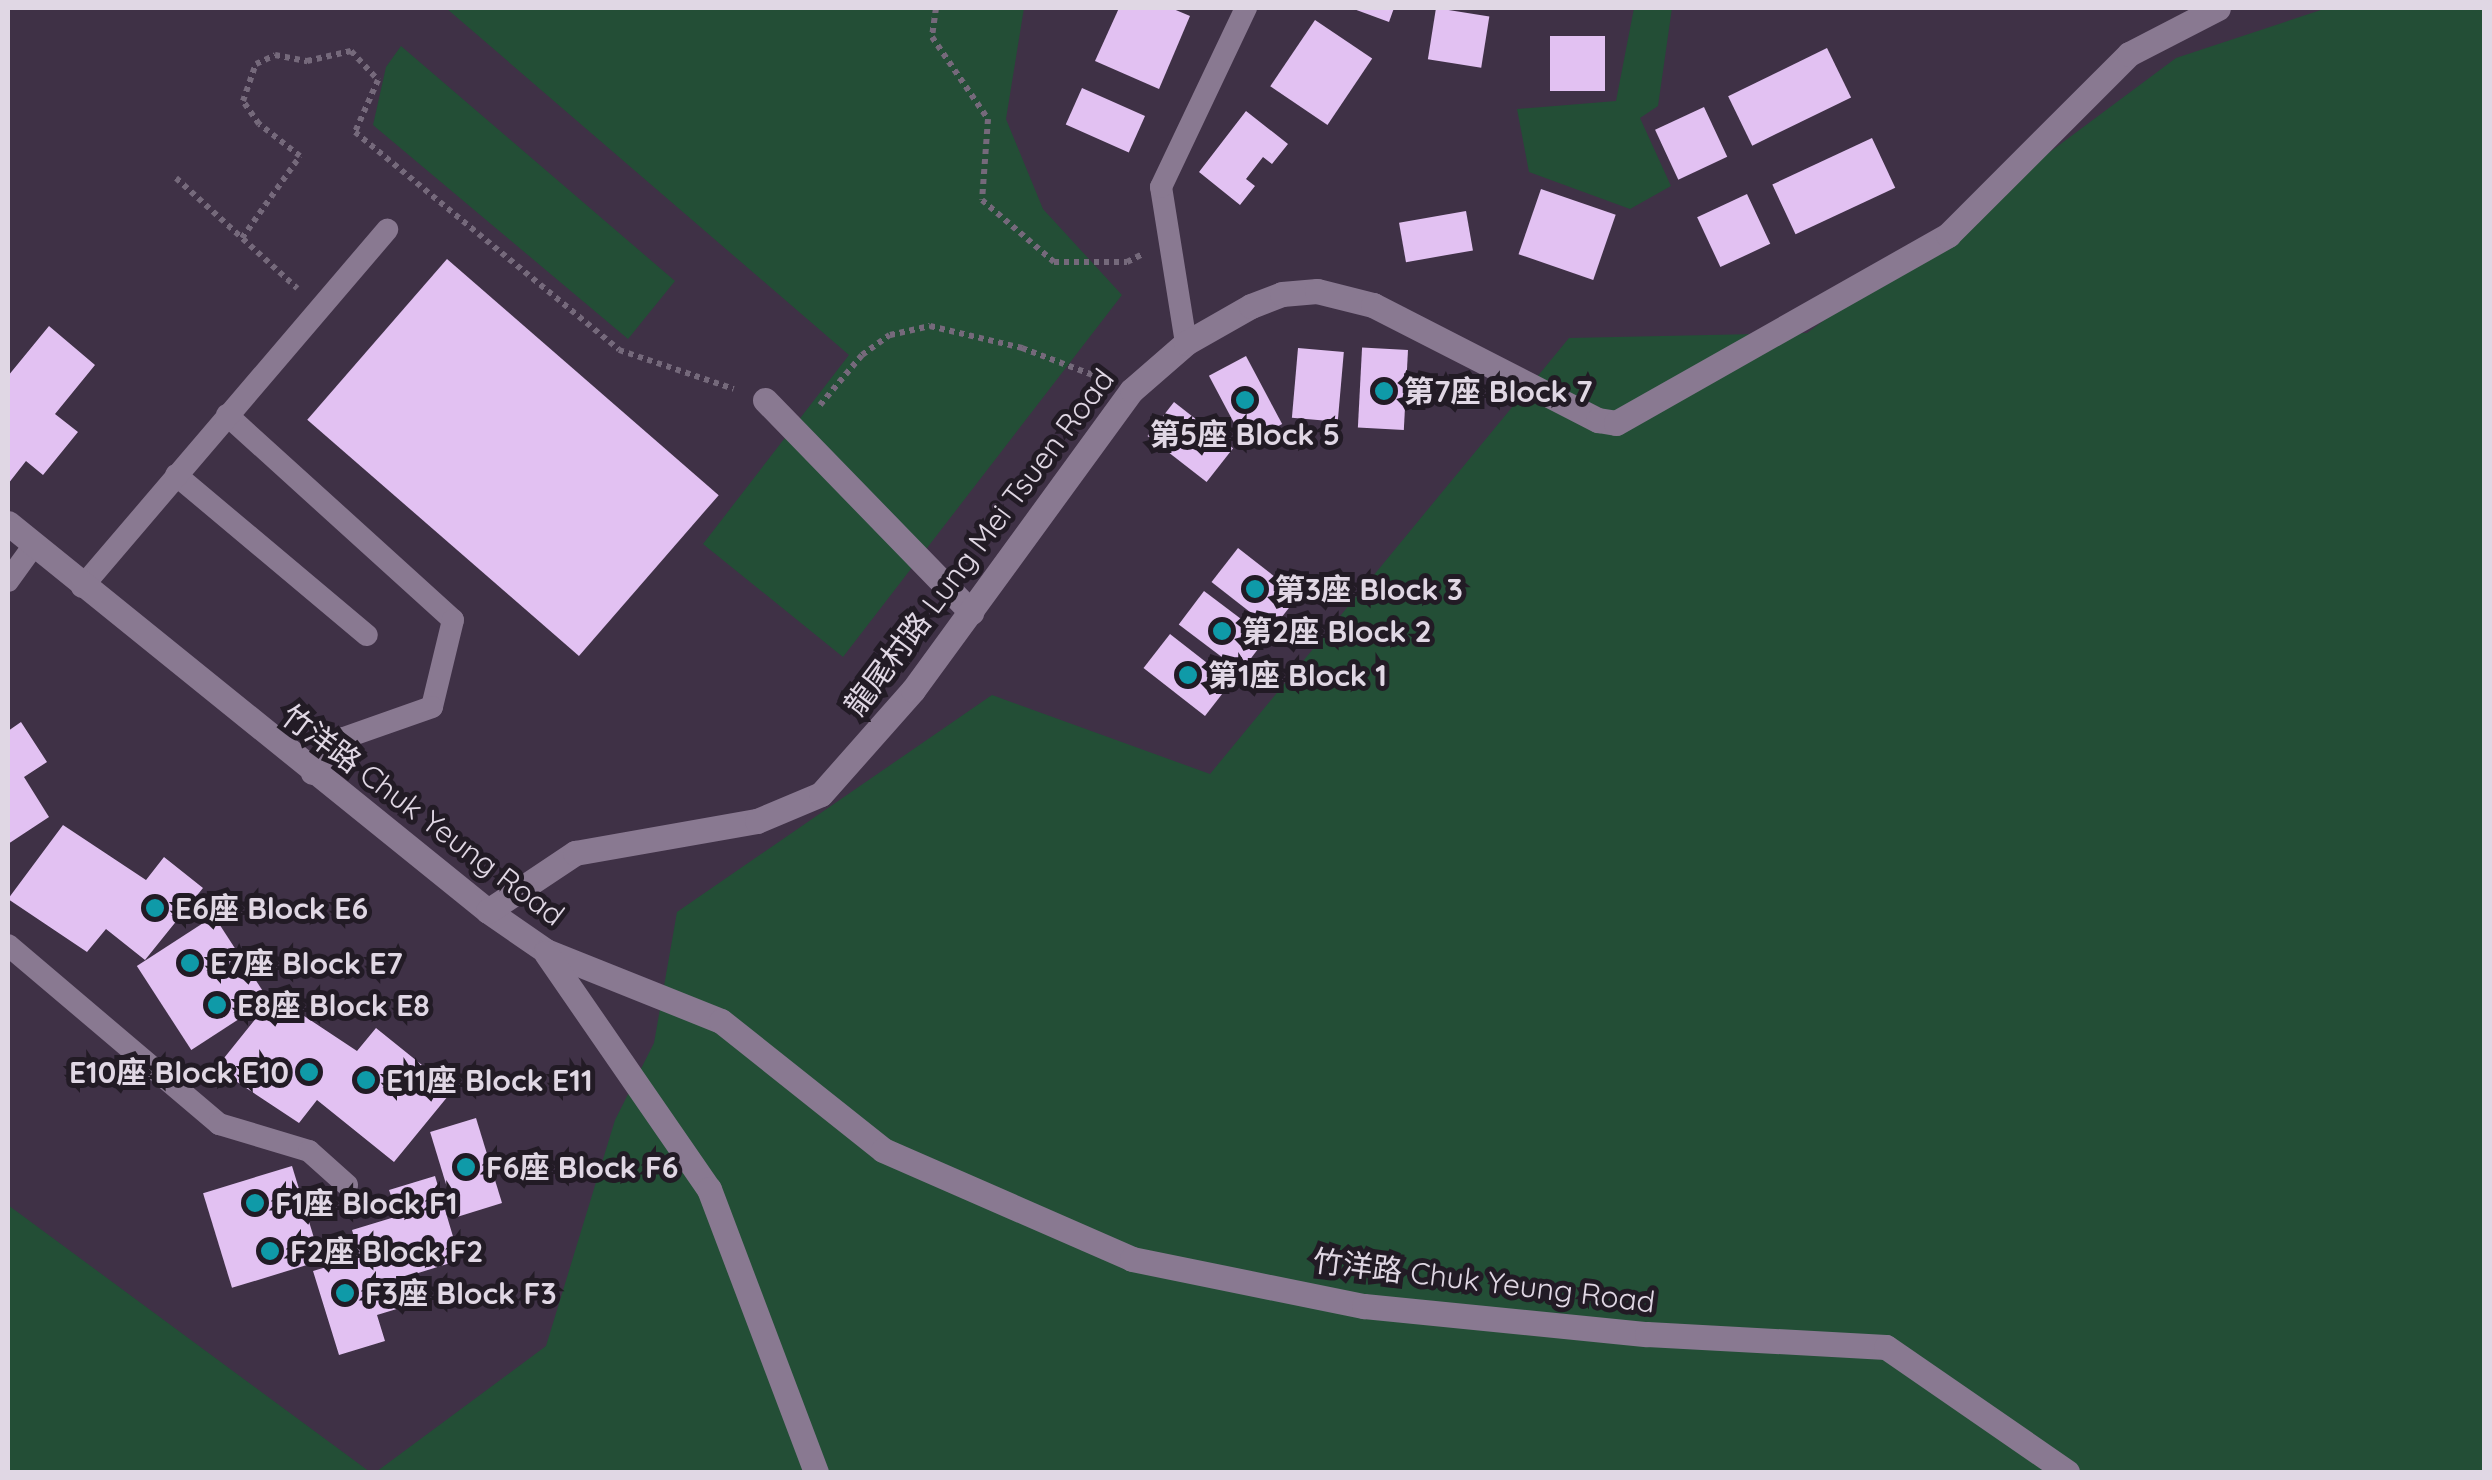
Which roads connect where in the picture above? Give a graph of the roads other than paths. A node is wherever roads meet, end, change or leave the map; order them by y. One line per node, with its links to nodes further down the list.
1 (1246, 8): 4 (lane)
2 (2218, 8): 4 (street, 龍尾村路 Lung Mei Tsuen Road)
3 (387, 230): 6 (lane)
4 (1186, 343): 12 (street, 龍尾村路 Lung Mei Tsuen Road)
5 (764, 400): 12 (street)
6 (227, 415): 7 (lane); 14 (lane)
7 (176, 475): 11 (lane); 13 (lane)
8 (8, 523): 9 (street, 竹洋路 Chuk Yeung Road)
9 (34, 545): 10 (lane); 11 (street, 竹洋路 Chuk Yeung Road)
10 (8, 580)
11 (82, 587): 14 (street, 竹洋路 Chuk Yeung Road)
12 (971, 612): 15 (street, 龍尾村路 Lung Mei Tsuen Road)
13 (367, 636)
14 (312, 774): 15 (street, 竹洋路 Chuk Yeung Road)
15 (488, 910): 17 (street, 竹洋路 Chuk Yeung Road)
16 (8, 945): 18 (lane)
17 (546, 951): 19 (street); 20 (street, 竹洋路 Chuk Yeung Road)
18 (347, 1186)
19 (816, 1472)
20 (2068, 1472)

